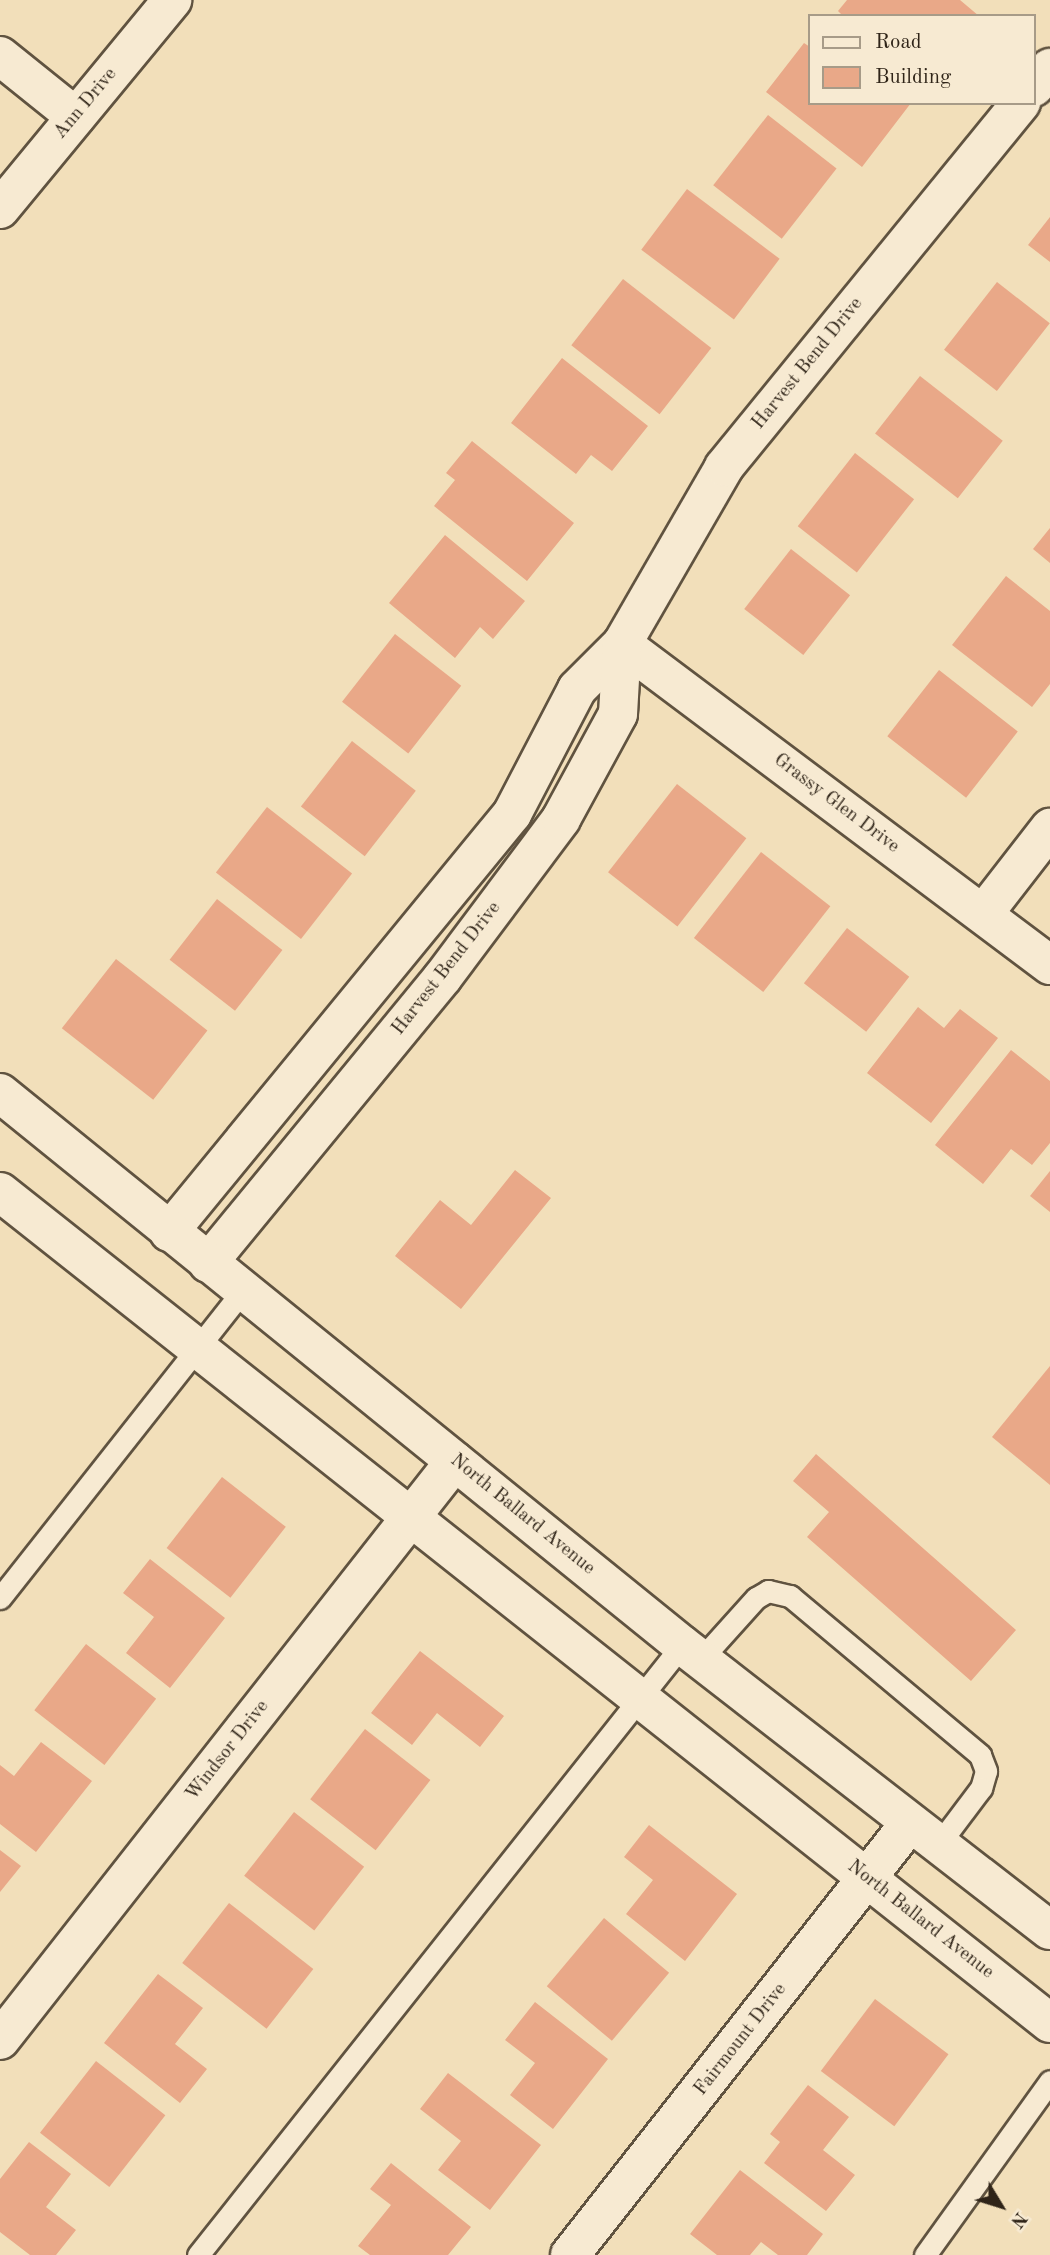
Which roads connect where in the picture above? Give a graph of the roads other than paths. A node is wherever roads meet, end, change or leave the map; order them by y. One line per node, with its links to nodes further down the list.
1 (172, 0): 6 (street, Ann Drive)
2 (0, 56): 6 (street)
3 (1050, 68): 4 (street)
4 (1036, 85)
5 (1019, 105): 8 (street, Harvest Bend Drive)
6 (76, 117): 7 (street, Ann Drive)
7 (0, 209)
8 (622, 644): 10 (street, Grassy Glen Drive); 14 (street, Harvest Bend Drive); 15 (street, Harvest Bend Drive)
9 (1050, 828): 10 (street)
10 (984, 913): 11 (street, Grassy Glen Drive)
11 (1050, 965)
12 (0, 1093): 14 (street, North Ballard Avenue)
13 (0, 1192): 17 (street, North Ballard Avenue)
14 (169, 1233): 15 (street, North Ballard Avenue)
15 (208, 1263): 16 (street, North Ballard Avenue)
16 (244, 1289): 17 (lane); 18 (street, North Ballard Avenue)
17 (198, 1349): 19 (street, North Ballard Avenue); 20 (lane)
18 (455, 1461): 19 (street, Windsor Drive); 21 (street, North Ballard Avenue)
19 (411, 1518): 22 (street, North Ballard Avenue); 27 (street, Windsor Drive)
20 (0, 1598)
21 (692, 1652): 22 (lane); 23 (street, North Ballard Avenue); 23 (lane)
22 (640, 1698): 24 (street, North Ballard Avenue); 29 (lane)
23 (924, 1834): 24 (street, Fairmount Drive); 25 (street, North Ballard Avenue)
24 (867, 1878): 26 (street, North Ballard Avenue); 30 (street, Fairmount Drive)
25 (1050, 1930)
26 (1050, 2023)
27 (0, 2040)
28 (1050, 2081): 31 (lane)
29 (198, 2255)
30 (570, 2255)
31 (925, 2255)

